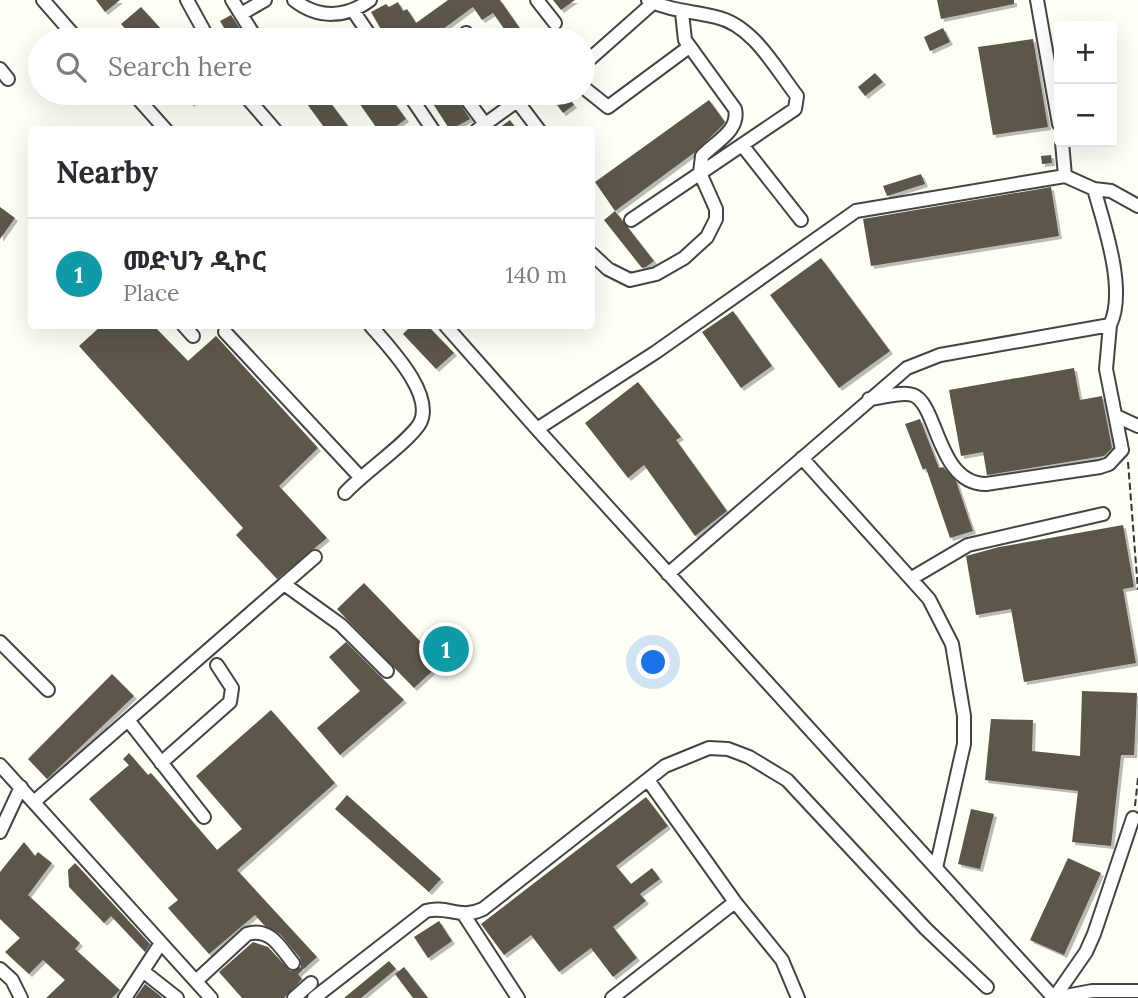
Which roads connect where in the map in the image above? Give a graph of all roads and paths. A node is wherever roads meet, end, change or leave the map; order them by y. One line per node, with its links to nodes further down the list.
1 (43, 0): 13 (street)
2 (187, 0): 14 (street)
3 (232, 0): 11 (street)
4 (265, 0): 11 (street)
5 (294, 0): 9 (street)
6 (537, 0): 12 (street)
7 (1037, 0): 19 (street)
8 (651, 1): 10 (street); 18 (street)
9 (360, 5): 16 (street)
10 (682, 13): 17 (street); 33 (street)
11 (241, 15): 15 (street)
12 (555, 23)
13 (68, 28)
14 (202, 28)
15 (249, 28)
16 (369, 28)
17 (689, 47): 20 (street); 35 (street)
18 (595, 54)
19 (1054, 96)
20 (595, 97)
21 (144, 105): 27 (street)
22 (253, 105): 28 (street)
23 (416, 105): 29 (street)
24 (469, 105): 30 (street)
25 (505, 105): 31 (street)
26 (520, 105): 32 (street)
27 (162, 126)
28 (272, 126)
29 (430, 126)
30 (480, 126)
31 (482, 126)
32 (536, 126)
33 (742, 145): 35 (street); 40 (street)
34 (1062, 147): 36 (street)
35 (700, 173): 39 (street); 41 (street)
36 (1065, 176): 37 (street); 51 (street)
37 (1094, 188): 38 (street); 42 (street)
38 (1138, 206)
39 (631, 220)
40 (801, 220)
41 (595, 257)
42 (1110, 325): 48 (street); 49 (street)
43 (186, 329): 47 (street)
44 (373, 329): 54 (street)
45 (449, 329): 51 (street)
46 (225, 332): 54 (street)
47 (193, 337)
48 (869, 399): 52 (street); 53 (street)
49 (1116, 416): 50 (street); 52 (street)
50 (1138, 426)
51 (537, 429): 58 (street)
52 (1122, 450): 61 (path)
53 (802, 458): 58 (street); 59 (street)
54 (360, 477): 55 (street)
55 (345, 493)
56 (1103, 514): 59 (street)
57 (315, 557): 60 (street)
58 (668, 574): 76 (street)
59 (912, 578): 76 (street)
60 (284, 584): 64 (street); 66 (street)
61 (1138, 590)
62 (0, 643): 65 (street)
63 (218, 665): 67 (street)
64 (387, 671)
65 (48, 690)
66 (128, 720): 67 (street); 72 (street)
67 (161, 763): 73 (street)
68 (0, 765): 71 (street)
69 (1138, 778): 74 (path)
70 (648, 780): 77 (street); 78 (street); 85 (street)
71 (21, 787): 72 (street); 75 (street)
72 (35, 801): 79 (street)
73 (204, 817)
74 (1136, 820): 96 (street)
75 (0, 832)
76 (936, 868): 96 (street)
77 (735, 902): 94 (street); 95 (street)
78 (464, 915): 92 (street); 93 (street)
79 (161, 943): 82 (street); 83 (street)
80 (293, 963): 83 (street)
81 (0, 968): 87 (street)
82 (144, 972): 88 (street); 89 (street)
83 (196, 981): 90 (street)
84 (311, 982): 91 (street)
85 (987, 987)
86 (1138, 991): 96 (street)
87 (21, 998)
88 (125, 998)
89 (177, 998)
90 (211, 998)
91 (293, 998)
92 (316, 998)
93 (518, 998)
94 (612, 998)
95 (798, 998)
96 (1055, 998)

